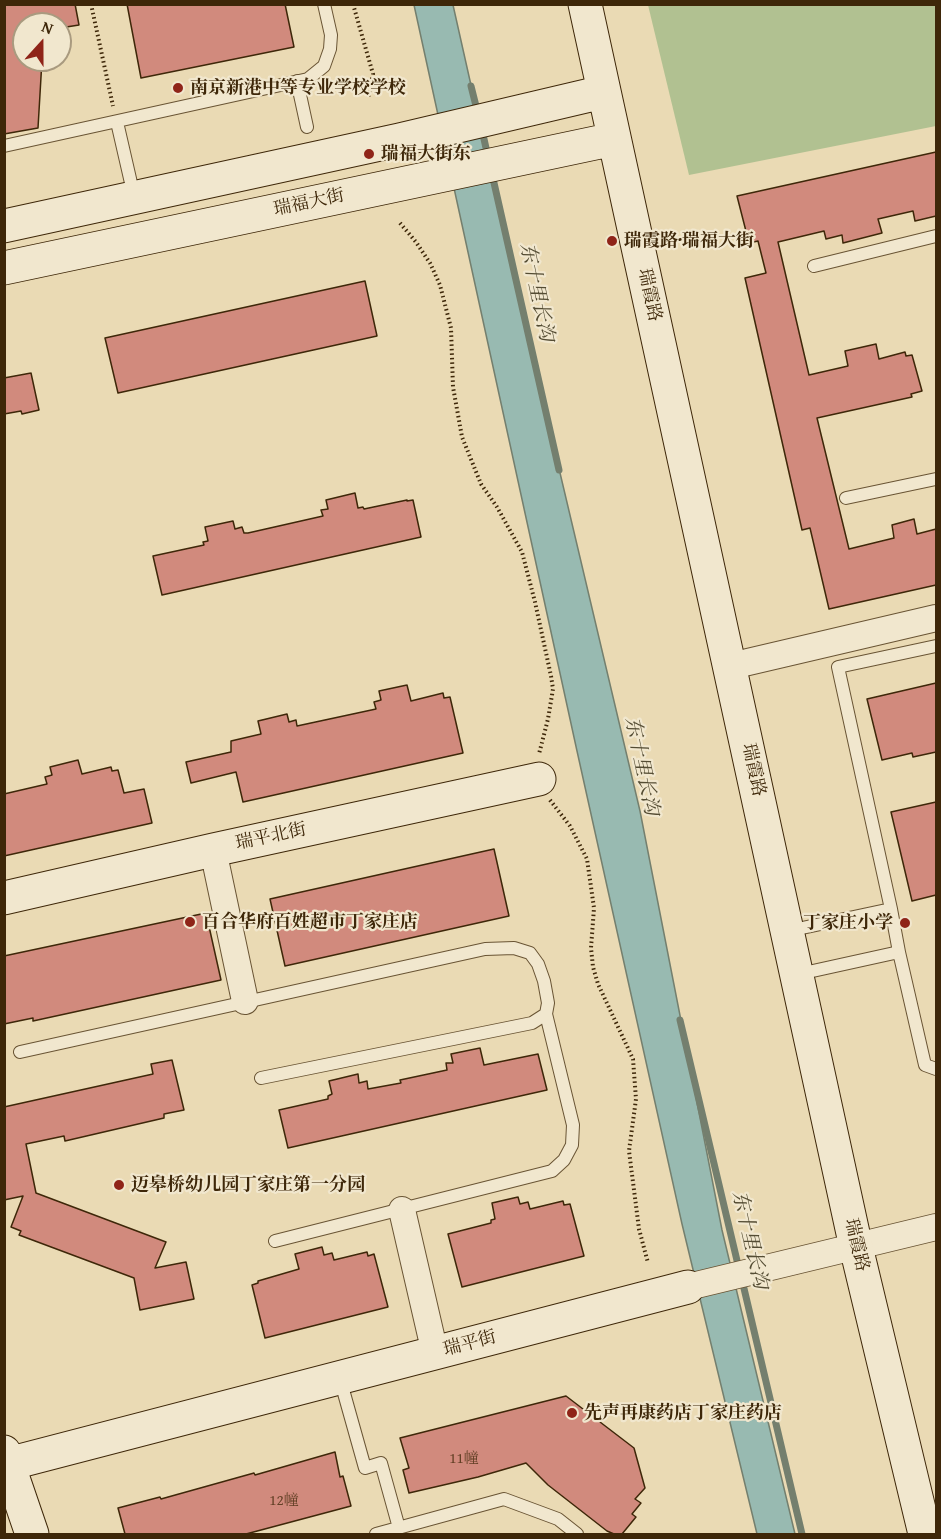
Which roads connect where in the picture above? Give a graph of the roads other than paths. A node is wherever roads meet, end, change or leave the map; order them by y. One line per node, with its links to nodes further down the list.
1 (324, 4): 3 (lane)
2 (585, 4): 4 (street, 瑞霞路)
3 (297, 81): 5 (lane); 6 (lane)
4 (603, 92): 7 (street, 瑞霞路); 9 (street)
5 (117, 122): 8 (lane); 9 (lane)
6 (307, 127)
7 (614, 139): 13 (street, 瑞福大街); 18 (street, 瑞霞路)
8 (4, 146)
9 (135, 198): 10 (street)
10 (4, 226)
11 (936, 236): 12 (lane)
12 (814, 266)
13 (4, 268)
14 (936, 479): 15 (lane)
15 (846, 498)
16 (936, 618): 18 (street)
17 (936, 646): 22 (lane)
18 (731, 666): 23 (street, 瑞霞路)
19 (539, 779): 20 (street, 瑞平北街)
20 (213, 850): 21 (street, 瑞平北街); 26 (street)
21 (4, 898)
22 (891, 909): 23 (lane); 24 (lane)
23 (788, 932): 25 (street, 瑞霞路)
24 (898, 952): 25 (lane); 29 (lane)
25 (798, 974): 34 (street, 瑞霞路)
26 (245, 1001): 27 (lane); 28 (lane)
27 (546, 1014): 30 (lane); 31 (lane)
28 (20, 1052)
29 (936, 1069)
30 (261, 1078)
31 (402, 1210): 33 (lane); 36 (street)
32 (936, 1227): 34 (street, 瑞平街)
33 (275, 1241)
34 (856, 1247): 35 (street, 瑞平街); 43 (street, 瑞霞路)
35 (688, 1287): 36 (street, 瑞平街)
36 (435, 1353): 37 (street, 瑞平街)
37 (340, 1377): 38 (street, 瑞平街); 39 (lane)
38 (6, 1460): 40 (street)
39 (399, 1528): 41 (lane); 42 (lane)
40 (32, 1534)
41 (376, 1534)
42 (577, 1534)
43 (925, 1534)

